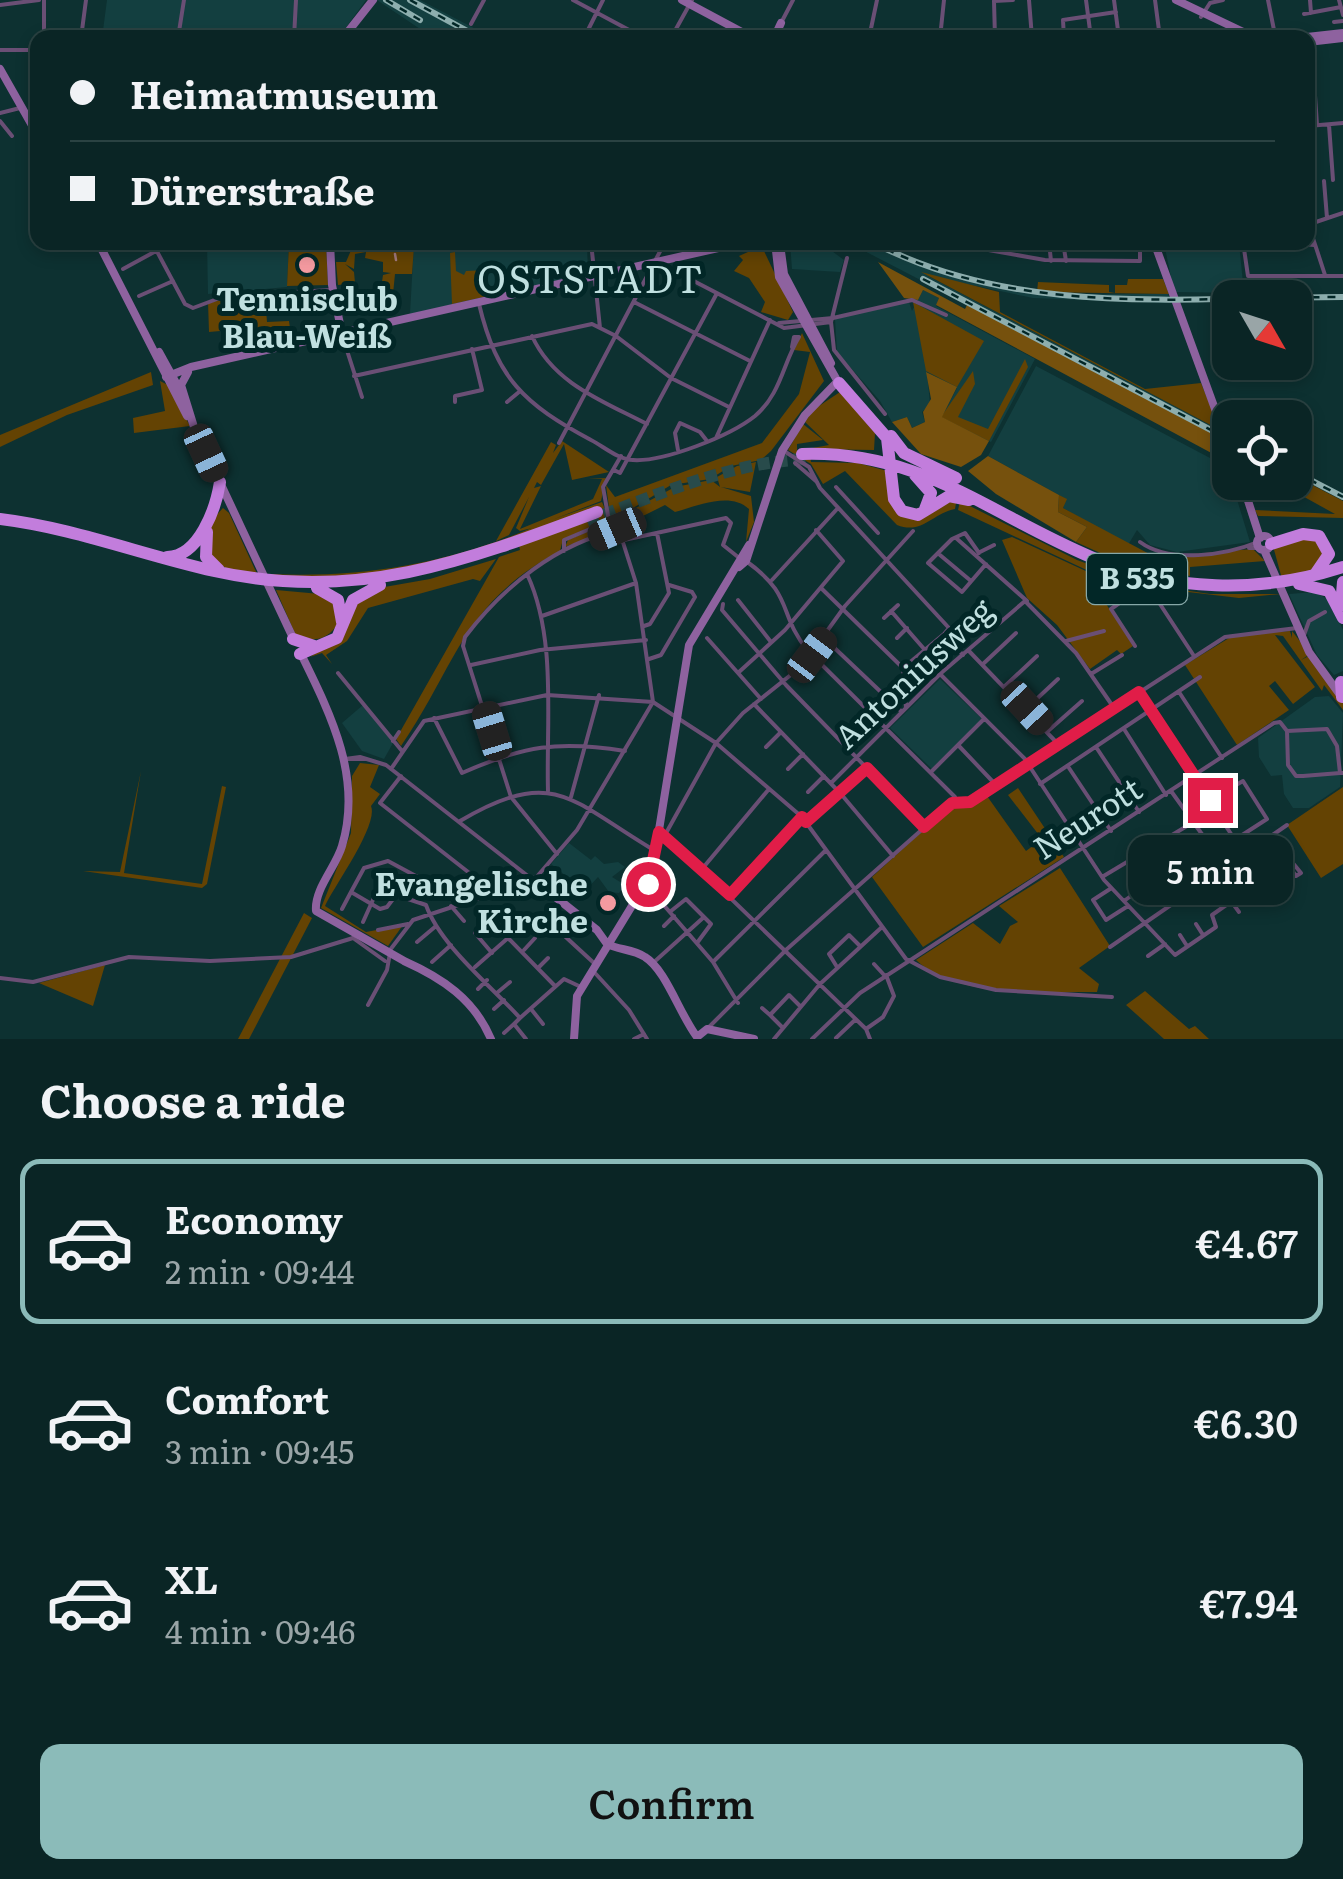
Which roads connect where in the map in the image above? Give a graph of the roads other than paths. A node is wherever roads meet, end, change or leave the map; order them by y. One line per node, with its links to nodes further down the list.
1 (41, 0): 24 (street); 36 (street)
2 (86, 0): 37 (street)
3 (184, 0): 38 (street)
4 (296, 0): 39 (street)
5 (372, 0): 40 (street)
6 (484, 0): 35 (street)
7 (573, 0): 26 (street)
8 (604, 0): 26 (street)
9 (794, 0): 34 (street)
10 (877, 0): 46 (street)
11 (944, 0): 47 (street)
12 (1014, 0): 23 (street)
13 (1029, 0): 49 (street)
14 (1086, 0): 30 (street)
15 (1114, 0): 27 (street)
16 (1155, 0): 53 (street)
17 (1172, 0): 31 (street)
18 (1223, 0): 31 (street)
19 (1268, 0): 56 (street)
20 (1310, 0): 28 (street)
21 (1338, 0): 25 (street)
22 (688, 1): 43 (street); 44 (street)
23 (994, 2): 48 (street)
24 (0, 5)
25 (1340, 7): 28 (street); 32 (street)
26 (597, 12): 41 (street); 42 (street)
27 (1116, 12): 30 (street); 52 (street)
28 (1311, 13): 29 (street)
29 (1304, 14)
30 (1088, 16): 50 (street); 51 (street)
31 (1202, 16): 54 (street); 55 (street)
32 (1343, 18): 33 (street)
33 (1334, 22)
34 (781, 23): 45 (street)
35 (472, 24)
36 (43, 30)
37 (82, 30)
38 (180, 30)
39 (295, 30)
40 (349, 30)
41 (588, 30)
42 (630, 30)
43 (675, 30)
44 (738, 30)
45 (778, 30)
46 (870, 30)
47 (941, 30)
48 (995, 30)
49 (1031, 30)
50 (1063, 30)
51 (1090, 30)
52 (1118, 30)
53 (1159, 30)
54 (1222, 30)
55 (1238, 30)
56 (1274, 30)
57 (1343, 35): 58 (street); 59 (street)
58 (1315, 37)
59 (1315, 41)
60 (0, 50): 61 (street)
61 (30, 50)
62 (0, 69): 65 (street)
63 (1315, 92): 71 (street)
64 (0, 112): 66 (street)
65 (23, 112): 66 (street); 66 (street); 68 (street)
66 (10, 113)
67 (0, 122): 72 (street)
68 (30, 123)
69 (1329, 124): 70 (street); 71 (street); 73 (street)
70 (1343, 124)
71 (1318, 126)
72 (12, 136)
73 (1333, 180)
74 (1324, 181): 76 (street)
75 (1343, 213): 76 (street)
76 (1327, 218): 77 (street)
77 (1315, 222)
78 (1315, 249): 100 (street)
79 (102, 250): 119 (street)
80 (156, 250): 99 (street); 103 (street)
81 (330, 250): 104 (street)
82 (591, 250): 102 (street)
83 (662, 250): 98 (street)
84 (717, 250): 98 (street)
85 (767, 250): 94 (street)
86 (775, 250): 94 (street)
87 (778, 250): 109 (street)
88 (985, 250): 96 (street)
89 (1050, 250): 96 (street)
90 (1064, 250): 97 (street)
91 (1140, 250): 97 (street)
92 (1157, 250): 134 (street)
93 (1243, 250): 100 (street)
94 (774, 257): 109 (street)
95 (847, 258): 112 (street)
96 (1051, 261): 97 (street)
97 (1066, 261)
98 (656, 264): 102 (street); 105 (street); 107 (street)
99 (123, 269)
100 (1325, 276): 101 (street)
101 (1343, 276)
102 (592, 278): 108 (street); 114 (street)
103 (172, 280): 104 (street); 106 (street)
104 (333, 289): 116 (street)
105 (716, 294): 111 (street); 115 (street)
106 (139, 296)
107 (634, 302): 115 (street); 118 (street)
108 (479, 304): 116 (street); 120 (street)
109 (801, 308): 112 (street); 112 (street); 113 (street)
110 (946, 315): 112 (street)
111 (772, 321): 112 (street); 113 (street); 124 (street)
112 (818, 322): 113 (street); 129 (street); 129 (street); 139 (street)
113 (792, 324)
114 (600, 328): 117 (street); 118 (street)
115 (695, 333): 124 (street); 128 (street)
116 (339, 335): 125 (street); 127 (street)
117 (532, 336): 120 (street); 131 (street)
118 (616, 336): 128 (street); 131 (street)
119 (148, 339): 123 (street); 126 (street)
120 (489, 345): 122 (street); 130 (street)
121 (792, 347): 144 (street)
122 (472, 349): 127 (street); 135 (street)
123 (162, 359): 125 (street); 126 (street)
124 (750, 361): 138 (street)
125 (190, 369): 126 (street); 132 (street)
126 (170, 376): 132 (street); 142 (street)
127 (354, 376): 133 (street)
128 (671, 378): 138 (street); 140 (street)
129 (837, 386): 137 (highway); 143 (highway, B 535); 148 (street)
130 (519, 392): 136 (street); 141 (street)
131 (586, 392): 140 (street); 141 (street)
132 (184, 396): 142 (street)
133 (362, 397)
134 (1212, 401)
135 (454, 402)
136 (507, 402)
137 (857, 404): 150 (highway); 152 (highway)
138 (728, 407): 144 (street)
139 (885, 414)
140 (647, 424): 153 (street)
141 (567, 427): 146 (street); 149 (street)
142 (194, 428): 157 (street)
143 (891, 436): 152 (highway); 162 (highway, B 535)
144 (716, 438): 145 (street)
145 (707, 441): 147 (street); 147 (street)
146 (559, 442)
147 (678, 450): 153 (street)
148 (782, 450): 158 (street); 181 (street)
149 (621, 456): 153 (street); 154 (street)
150 (854, 456): 151 (highway, B 535); 162 (highway, B 535)
151 (803, 458): 156 (highway, B 535); 158 (street)
152 (894, 458): 155 (highway)
153 (628, 460): 154 (street)
154 (614, 470): 177 (street)
155 (894, 474): 156 (highway); 162 (highway)
156 (915, 475): 162 (highway, B 535)
157 (220, 482): 161 (highway)
158 (818, 482): 163 (street)
159 (836, 488): 170 (street)
160 (1248, 500): 173 (street)
161 (224, 502): 180 (highway); 185 (highway); 218 (street)
162 (983, 503): 191 (highway, B 535)
163 (838, 508): 166 (street); 170 (street)
164 (597, 512): 185 (highway)
165 (0, 522): 180 (highway); 194 (highway)
166 (816, 530): 187 (street); 195 (street)
167 (913, 531): 182 (street)
168 (657, 534): 171 (street); 181 (street); 193 (street)
169 (956, 538): 178 (street); 179 (street); 179 (street)
170 (867, 539): 182 (street)
171 (624, 540): 177 (street); 190 (street)
172 (1140, 542): 173 (street)
173 (1265, 543): 176 (highway); 191 (highway); 207 (street)
174 (994, 545): 179 (street)
175 (519, 547): 192 (highway)
176 (1343, 549)
177 (564, 551): 186 (street)
178 (939, 554): 188 (street); 188 (street)
179 (978, 554): 183 (street)
180 (160, 556): 185 (highway)
181 (742, 559): 187 (street); 264 (street)
182 (886, 560): 200 (street); 214 (street)
183 (986, 564): 188 (street); 197 (street)
184 (1343, 570): 191 (highway, B 535)
185 (226, 574)
186 (527, 574): 204 (street); 236 (street)
187 (772, 580): 208 (street)
188 (970, 581)
189 (1343, 582): 203 (highway)
190 (636, 583): 204 (street); 209 (street)
191 (1289, 583): 203 (highway)
192 (382, 584): 194 (highway); 224 (highway)
193 (669, 586): 209 (street); 234 (street)
194 (317, 588): 224 (highway)
195 (821, 588): 200 (street); 208 (street)
196 (738, 600): 221 (street)
197 (1029, 602): 220 (street); 226 (street, Antoniusweg)
198 (723, 604): 228 (street)
199 (898, 605): 201 (street)
200 (842, 611): 216 (street); 237 (street)
201 (891, 611): 205 (street); 210 (street)
202 (1324, 612): 206 (street)
203 (1343, 615)
204 (542, 616): 227 (street)
205 (884, 618)
206 (1308, 621): 207 (street); 222 (street)
207 (1294, 622): 211 (street); 211 (street); 222 (street)
208 (791, 624): 221 (street); 230 (street)
209 (644, 626): 219 (street)
210 (907, 628): 217 (street); 225 (street)
211 (1280, 628): 233 (street)
212 (1104, 631): 220 (street)
213 (1016, 633): 235 (street)
214 (944, 634): 225 (street); 231 (street)
215 (707, 638): 239 (street)
216 (824, 638): 230 (street); 253 (street)
217 (897, 638)
218 (293, 639): 224 (highway)
219 (646, 640): 227 (street); 234 (street)
220 (1066, 641): 242 (street)
221 (772, 642): 228 (street)
222 (1307, 644): 246 (street)
223 (1136, 646): 233 (street)
224 (309, 650): 238 (highway)
225 (925, 650): 237 (street)
226 (968, 650): 231 (street, Antoniusweg); 235 (street)
227 (545, 651): 236 (street); 251 (street)
228 (759, 653): 239 (street); 245 (street)
229 (1122, 654): 242 (street)
230 (812, 655): 245 (street); 266 (street)
231 (963, 655): 241 (street, Antoniusweg)
232 (1037, 656): 247 (street)
233 (1194, 656): 249 (street)
234 (649, 659): 256 (street)
235 (983, 664): 247 (street)
236 (470, 665): 258 (street)
237 (903, 668): 261 (street)
238 (308, 670): 287 (street)
239 (738, 672): 254 (street)
240 (338, 673): 272 (street)
241 (940, 674): 261 (street, Antoniusweg); 265 (street)
242 (1091, 674): 260 (street)
243 (1200, 677): 250 (street)
244 (1058, 679): 259 (street)
245 (784, 682): 254 (street); 285 (street)
246 (1339, 685)
247 (1005, 686): 259 (street)
248 (891, 688): 253 (street)
249 (1139, 692): 260 (street); 262 (street)
250 (1179, 692): 262 (street); 286 (street)
251 (546, 695): 252 (street); 258 (street); 274 (street)
252 (599, 695): 256 (street); 275 (street)
253 (884, 696): 261 (street)
254 (761, 699): 257 (street)
255 (1082, 701): 268 (street)
256 (653, 702): 264 (street); 281 (street)
257 (754, 704): 271 (street); 273 (street)
258 (484, 705): 263 (street); 283 (street)
259 (1027, 708): 268 (street)
260 (1114, 708): 276 (street)
261 (904, 710): 266 (street, Antoniusweg)
262 (1151, 711): 267 (street); 299 (street)
263 (434, 718): 280 (street); 283 (street)
264 (679, 718): 273 (street); 320 (street)
265 (984, 719): 277 (street); 289 (street)
266 (886, 729): 285 (street, Antoniusweg); 294 (street)
267 (1124, 729): 279 (street); 306 (street)
268 (1048, 731): 276 (street)
269 (1286, 731): 286 (street, Neurott); 295 (street); 295 (street)
270 (399, 732): 272 (street)
271 (781, 732): 278 (street); 282 (street)
272 (393, 741): 280 (street)
273 (716, 743): 303 (street); 320 (street)
274 (547, 744): 275 (street); 283 (street); 304 (street)
275 (586, 744): 281 (street); 309 (street)
276 (1058, 744): 289 (street)
277 (958, 745): 294 (street); 302 (street)
278 (766, 747)
279 (1096, 748): 290 (street); 313 (street)
280 (402, 750): 292 (street)
281 (625, 751): 312 (street)
282 (803, 754): 293 (street); 298 (street)
283 (499, 756): 308 (street)
284 (368, 758): 287 (street); 288 (street); 292 (street)
285 (856, 758): 291 (street); 300 (street, Antoniusweg)
286 (1222, 758): 299 (street, Neurott)
287 (345, 759): 288 (street); 296 (street)
288 (358, 760): 296 (street)
289 (1029, 764): 301 (street); 302 (street)
290 (1068, 766): 301 (street); 319 (street)
291 (867, 768): 307 (street, Antoniusweg); 318 (street)
292 (391, 769): 297 (street)
293 (788, 770)
294 (931, 772): 311 (street)
295 (1341, 773)
296 (348, 775): 392 (street)
297 (401, 776): 315 (street); 345 (street)
298 (824, 776): 300 (street); 305 (street)
299 (1194, 776): 306 (street, Neurott); 310 (street)
300 (831, 784): 307 (street)
301 (1040, 784): 323 (street)
302 (997, 785): 311 (street)
303 (769, 789): 314 (street); 330 (street)
304 (548, 791): 308 (street); 309 (street)
305 (808, 792)
306 (1168, 793): 313 (street, Neurott); 316 (street)
307 (841, 794): 314 (street, Antoniusweg); 329 (street)
308 (512, 797): 315 (street); 327 (street)
309 (571, 798): 312 (street)
310 (1210, 800): 321 (street); 321 (street)
311 (955, 802): 318 (street)
312 (588, 812): 326 (street); 327 (street)
313 (1139, 812): 319 (street, Neurott)
314 (804, 819): 324 (street); 347 (street, Antoniusweg)
315 (460, 822): 335 (street)
316 (1192, 824): 322 (street); 333 (street)
317 (1287, 824): 328 (street)
318 (924, 827): 329 (street)
319 (1111, 830): 323 (street, Neurott)
320 (662, 834): 326 (street); 330 (street)
321 (1235, 840): 328 (street)
322 (1204, 843): 325 (street); 353 (street)
323 (1084, 848): 333 (street); 394 (street, Neurott)
324 (826, 850): 340 (street); 362 (street)
325 (1214, 851)
326 (657, 852): 381 (street)
327 (558, 854): 335 (street)
328 (1244, 854): 337 (street); 366 (street)
329 (892, 856): 340 (street)
330 (702, 869): 347 (street)
331 (1302, 875): 334 (street)
332 (345, 877): 338 (street)
333 (1102, 877): 339 (street)
334 (1268, 879): 337 (street); 342 (street)
335 (534, 880): 345 (street); 381 (street)
336 (381, 882): 352 (street)
337 (1259, 882): 341 (street)
338 (356, 883): 343 (street); 354 (street)
339 (1112, 888): 349 (street); 353 (street)
340 (855, 889): 370 (street); 388 (street)
341 (1248, 889): 350 (street); 351 (street)
342 (1276, 890)
343 (351, 892): 352 (street); 356 (street)
344 (685, 892): 348 (street)
345 (495, 893): 354 (street)
346 (655, 895): 359 (street)
347 (730, 895): 362 (street)
348 (684, 899): 359 (street); 360 (street)
349 (1093, 900): 353 (street); 355 (street)
350 (1231, 901): 357 (street); 376 (street)
351 (1258, 902)
352 (372, 904): 358 (street); 364 (street)
353 (1126, 904): 366 (street)
354 (453, 905): 358 (street); 363 (street)
355 (1084, 906)
356 (342, 909)
357 (1239, 912)
358 (429, 914): 365 (street); 368 (street)
359 (672, 914): 369 (street); 373 (street)
360 (704, 917): 373 (street); 380 (street)
361 (493, 919): 377 (street)
362 (757, 919): 388 (street); 398 (street)
363 (464, 921)
364 (362, 922)
365 (408, 924): 372 (street); 392 (street)
366 (1144, 924): 382 (street); 386 (street)
367 (1196, 924): 376 (street)
368 (436, 926): 379 (street); 383 (street)
369 (664, 926)
370 (882, 927): 384 (street); 394 (street)
371 (557, 928): 402 (street)
372 (378, 930)
373 (688, 932): 380 (street); 399 (street)
374 (475, 934): 389 (street)
375 (1180, 935): 385 (street)
376 (1203, 935): 385 (street)
377 (508, 938): 387 (street); 389 (street)
378 (535, 938): 387 (street)
379 (417, 942)
380 (697, 943): 398 (street)
381 (607, 944): 399 (street); 402 (street)
382 (1165, 944): 390 (street); 391 (street)
383 (452, 945): 396 (street); 397 (street)
384 (860, 946): 403 (street); 403 (street)
385 (1187, 946): 390 (street)
386 (1110, 947)
387 (524, 950): 401 (street)
388 (787, 950): 410 (street); 417 (street)
389 (492, 952): 405 (street)
390 (1175, 955): 395 (street)
391 (1148, 956)
392 (394, 957): 407 (street); 418 (street); 436 (street)
393 (548, 958): 401 (street)
394 (910, 960): 406 (street, Neurott); 415 (street)
395 (1168, 960)
396 (432, 962)
397 (466, 962): 404 (street); 405 (street)
398 (713, 962): 417 (street)
399 (653, 963): 434 (street)
400 (874, 964): 406 (street)
401 (539, 967): 411 (street)
402 (593, 967): 412 (street); 433 (street)
403 (838, 967): 410 (street)
404 (459, 968)
405 (475, 968): 408 (street)
406 (885, 976): 420 (street, Neurott); 431 (street)
407 (0, 978)
408 (487, 980): 413 (street); 414 (street)
409 (510, 982): 414 (street)
410 (820, 984): 419 (street); 420 (street)
411 (556, 986): 412 (street); 423 (street)
412 (582, 987): 438 (street)
413 (478, 989)
414 (498, 992): 416 (street)
415 (1112, 997)
416 (504, 1000): 422 (street); 425 (street)
417 (738, 1003): 430 (street)
418 (368, 1005)
419 (800, 1006): 424 (street); 429 (street)
420 (842, 1007): 426 (street); 442 (street, Neurott)
421 (762, 1008): 424 (street)
422 (494, 1009)
423 (530, 1009): 425 (street); 428 (street)
424 (770, 1015): 429 (street)
425 (520, 1018): 427 (street)
426 (855, 1020): 431 (street); 435 (street)
427 (514, 1024): 432 (street); 437 (street)
428 (543, 1024)
429 (783, 1028): 441 (street)
430 (707, 1029): 434 (street); 440 (street)
431 (866, 1029): 443 (street)
432 (504, 1033)
433 (645, 1036): 439 (street)
434 (696, 1038)
435 (836, 1038)
436 (491, 1039)
437 (526, 1039)
438 (574, 1039)
439 (634, 1039)
440 (754, 1039)
441 (774, 1039)
442 (812, 1039)
443 (870, 1039)

